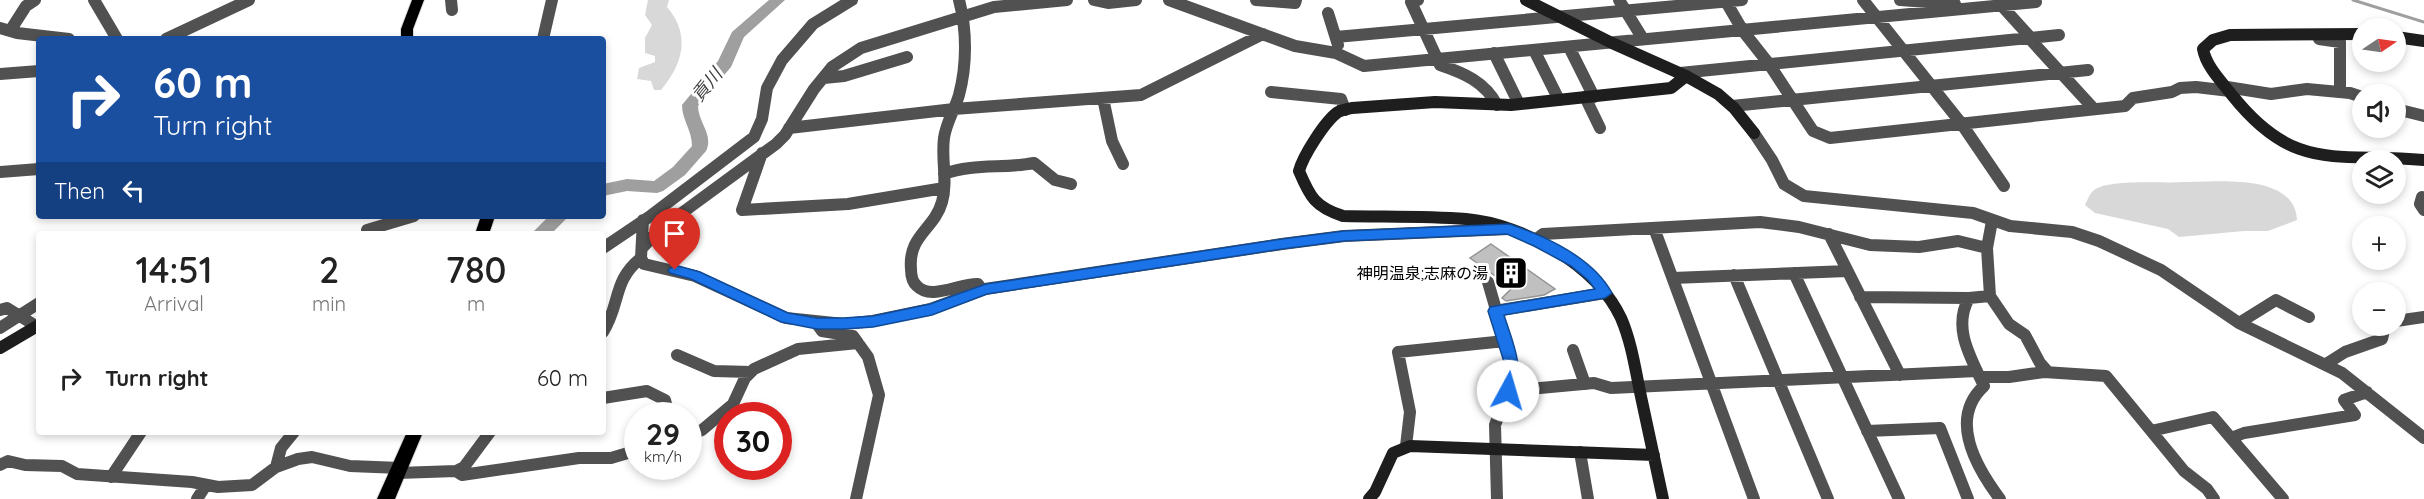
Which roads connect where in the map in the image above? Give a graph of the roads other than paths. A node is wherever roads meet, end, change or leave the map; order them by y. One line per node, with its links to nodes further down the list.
1 (35, 0): 29 (street)
2 (94, 0): 37 (street)
3 (249, 0): 38 (street)
4 (418, 0): 39 (main road)
5 (552, 0): 40 (street)
6 (852, 0): 93 (street)
7 (959, 0): 27 (street)
8 (1067, 0): 27 (street)
9 (1094, 0): 10 (street)
10 (1136, 0)
11 (1169, 0): 32 (street)
12 (1256, 0): 13 (street)
13 (1296, 0)
14 (1418, 0): 30 (street)
15 (1526, 0): 26 (street)
16 (1619, 0): 24 (street)
17 (1742, 0): 20 (street)
18 (1863, 0): 28 (street)
19 (1900, 0): 23 (street)
20 (1726, 1): 24 (street); 31 (street)
21 (2036, 2): 22 (street)
22 (2001, 5): 23 (street); 42 (street)
23 (1990, 6): 28 (street)
24 (1625, 10): 26 (street); 44 (street)
25 (1329, 13): 41 (street)
26 (1559, 16): 30 (street); 46 (street)
27 (963, 17): 60 (street); 73 (street)
28 (1878, 17): 31 (street); 49 (street)
29 (5, 29): 36 (street)
30 (1424, 29): 41 (street); 53 (street)
31 (1743, 31): 44 (street); 54 (street)
32 (1263, 34): 51 (street); 67 (street)
33 (2308, 34): 34 (street); 62 (street); 64 (street)
34 (2352, 34)
35 (2059, 35): 42 (street)
36 (50, 36)
37 (115, 36)
38 (172, 36)
39 (407, 36)
40 (544, 36)
41 (1336, 37): 51 (street)
42 (2030, 38): 49 (street); 57 (street)
43 (2406, 38): 45 (street)
44 (1643, 39): 46 (street)
45 (2424, 41)
46 (1612, 43): 47 (street); 59 (street)
47 (1569, 46): 48 (street); 66 (street)
48 (1534, 50): 50 (street); 68 (street)
49 (1904, 51): 54 (street); 61 (street)
50 (1494, 53): 53 (street); 70 (street)
51 (1341, 55): 53 (street)
52 (908, 57): 60 (street)
53 (1437, 59): 71 (street)
54 (1768, 64): 59 (street); 69 (street)
55 (2088, 70): 57 (street)
56 (36, 71): 58 (street)
57 (2060, 72): 61 (street); 74 (street)
58 (0, 74)
59 (1683, 75): 66 (street); 72 (street)
60 (824, 78): 79 (street)
61 (1932, 86): 69 (street); 78 (street)
62 (2228, 89): 64 (street); 74 (street); 82 (street)
63 (1271, 92): 75 (street)
64 (2340, 92): 65 (street)
65 (2352, 95)
66 (1590, 97): 68 (street); 80 (street)
67 (1103, 98): 73 (street); 83 (street)
68 (1559, 100): 70 (street)
69 (1792, 100): 72 (street); 78 (street)
70 (1519, 104): 71 (street)
71 (1497, 105): 75 (street)
72 (1732, 106): 94 (street)
73 (954, 109): 79 (street); 86 (street)
74 (2094, 109): 78 (street)
75 (1346, 110): 96 (street)
76 (2406, 112): 77 (street)
77 (2424, 116)
78 (1961, 123): 88 (street)
79 (789, 128): 81 (street)
80 (1600, 128)
81 (762, 152): 89 (street); 102 (street)
82 (2424, 160)
83 (1123, 164)
84 (36, 169): 85 (street)
85 (0, 172)
86 (944, 174): 87 (street); 89 (street)
87 (1071, 184)
88 (2004, 186)
89 (944, 188): 108 (street)
90 (2422, 197): 91 (street)
91 (2424, 210)
92 (404, 219): 97 (street)
93 (644, 220): 100 (street); 102 (street)
94 (1992, 221): 101 (street); 120 (street)
95 (1654, 228): 98 (street); 99 (street); 106 (street)
96 (1509, 229): 99 (street); 108 (street)
97 (367, 230)
98 (1829, 234): 101 (street); 103 (street)
99 (1535, 240): 109 (street)
100 (606, 246)
101 (1987, 248): 110 (street)
102 (641, 253): 119 (street); 122 (street)
103 (1848, 271): 104 (street); 111 (street)
104 (1794, 273): 105 (street); 135 (street)
105 (1734, 275): 106 (street); 136 (street)
106 (1673, 278): 137 (street)
107 (1488, 282): 114 (street)
108 (982, 290): 119 (street)
109 (1605, 293): 114 (street); 139 (street)
110 (1990, 296): 112 (street); 132 (street)
111 (1860, 297): 112 (street); 134 (street)
112 (1969, 298): 133 (street)
113 (0, 310): 118 (street)
114 (1496, 311): 124 (street)
115 (2309, 317): 120 (street)
116 (2424, 317): 117 (street)
117 (2406, 320)
118 (30, 321): 121 (street); 125 (street)
119 (817, 323): 126 (street)
120 (2239, 323): 130 (street)
121 (0, 328)
122 (606, 328)
123 (2383, 336): 130 (street)
124 (1505, 341): 140 (street); 153 (street)
125 (6, 342): 127 (street)
126 (858, 343): 131 (street); 166 (street)
127 (0, 348)
128 (1574, 350): 138 (street)
129 (677, 355): 131 (street)
130 (2326, 364): 141 (street)
131 (751, 372): 144 (street)
132 (2048, 372): 133 (street); 146 (street)
133 (1978, 374): 134 (street); 175 (street)
134 (1900, 375): 135 (street)
135 (1842, 378): 136 (street); 145 (street)
136 (1778, 380): 137 (street); 172 (street)
137 (1712, 383): 139 (street); 171 (street)
138 (1585, 384): 139 (street); 140 (street)
139 (1639, 386): 157 (street)
140 (1508, 391): 154 (street)
141 (2367, 392): 151 (street); 152 (street)
142 (606, 398): 143 (street)
143 (666, 402)
144 (702, 430)
145 (1867, 431): 173 (street); 174 (street)
146 (2151, 431): 151 (street); 176 (street)
147 (139, 435): 162 (street)
148 (291, 435): 159 (street)
149 (414, 435): 160 (main road)
150 (488, 435): 161 (street)
151 (2231, 438): 177 (street)
152 (2424, 438)
153 (1406, 446): 154 (street); 167 (street)
154 (1496, 449): 155 (street); 168 (street)
155 (1580, 452): 157 (street); 169 (street)
156 (624, 454): 161 (street)
157 (1654, 455): 170 (street)
158 (0, 465): 162 (street)
159 (276, 467): 160 (street); 163 (street)
160 (399, 471): 161 (street); 165 (main road)
161 (456, 471)
162 (111, 477): 163 (street)
163 (206, 485): 164 (street)
164 (197, 499)
165 (387, 499)
166 (856, 499)
167 (1369, 499)
168 (1497, 499)
169 (1588, 499)
170 (1664, 499)
171 (1754, 499)
172 (1828, 499)
173 (1899, 499)
174 (1968, 499)
175 (2000, 499)
176 (2214, 499)
177 (2283, 499)

